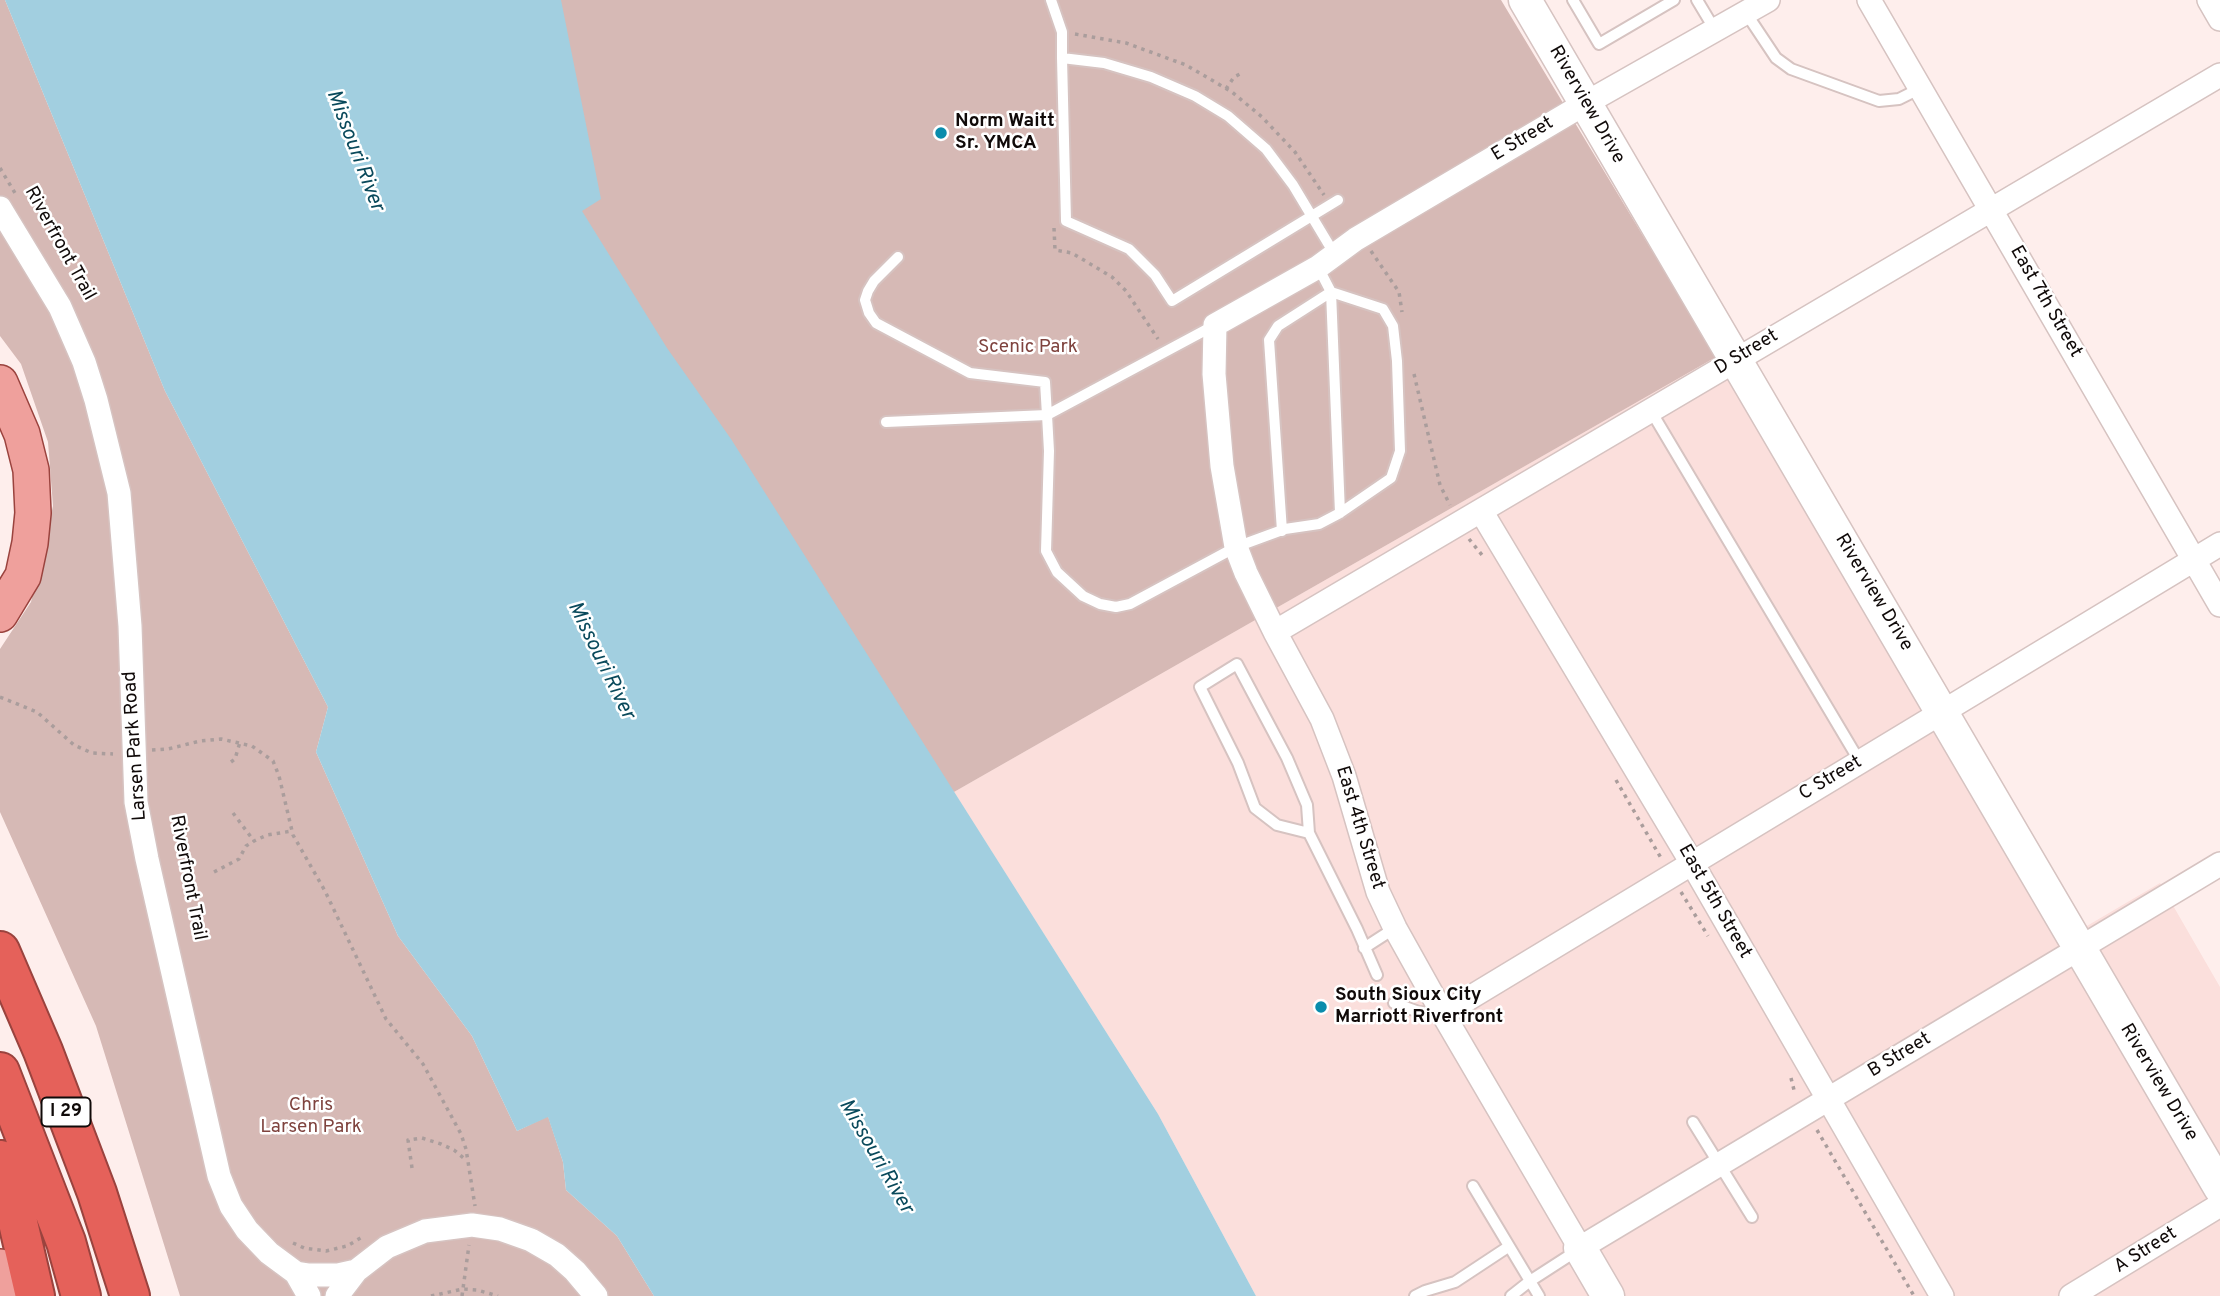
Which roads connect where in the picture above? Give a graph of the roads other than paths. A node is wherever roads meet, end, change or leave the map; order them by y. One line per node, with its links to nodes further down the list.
1 (1051, 0): 12 (lane)
2 (1525, 0): 15 (main road, Riverview Drive)
3 (1573, 0): 4 (lane)
4 (1674, 0)
5 (1697, 0): 11 (lane)
6 (1768, 0): 9 (street, E Street)
7 (1869, 0): 14 (street, East 7th Street)
8 (2209, 0): 10 (street)
9 (1745, 13): 11 (street, E Street); 14 (lane)
10 (2220, 19)
11 (1715, 30): 15 (street, E Street)
12 (1062, 58): 19 (lane); 19 (lane)
13 (2220, 75): 18 (street, D Street)
14 (1921, 88): 18 (street, East 7th Street)
15 (1586, 103): 21 (street, E Street); 24 (main road, Riverview Drive)
16 (1338, 200): 19 (lane)
17 (8, 202): 63 (street, Larsen Park Road)
18 (1991, 209): 24 (street, D Street); 34 (street, East 7th Street)
19 (1312, 217): 21 (lane)
20 (898, 257): 27 (lane)
21 (1327, 261): 22 (lane); 23 (street, E Street)
22 (1331, 292): 30 (lane); 30 (lane); 31 (lane)
23 (1215, 325): 27 (lane); 33 (street, East 4th Street)
24 (1734, 360): 26 (street, D Street); 38 (main road, Riverview Drive)
25 (0, 383): 36 (main road)
26 (1651, 411): 29 (street, D Street); 39 (lane)
27 (1047, 415): 28 (lane); 33 (lane)
28 (886, 422)
29 (1481, 511): 37 (street, D Street); 41 (street, East 5th Street)
30 (1340, 513): 31 (lane)
31 (1282, 531): 33 (lane)
32 (2220, 544): 34 (street, C Street)
33 (1236, 547): 37 (street, East 4th Street)
34 (2194, 559): 35 (street, East 7th Street); 38 (street, C Street)
35 (2220, 605)
36 (0, 614)
37 (1275, 632): 43 (street, East 4th Street)
38 (1944, 712): 39 (street, C Street); 45 (main road, Riverview Drive)
39 (1860, 762): 41 (street, C Street)
40 (1309, 833): 40 (lane); 44 (lane)
41 (1692, 863): 49 (street, C Street); 51 (street, East 5th Street)
42 (2220, 864): 45 (street, B Street)
43 (1395, 928): 44 (lane); 49 (street, East 4th Street)
44 (1364, 948): 47 (lane)
45 (2080, 950): 51 (street, B Street); 56 (main road, Riverview Drive)
46 (0, 951): 65 (highway, I 29)
47 (1377, 975)
48 (1394, 1003): 49 (lane)
49 (1443, 1014): 60 (street, East 4th Street)
50 (0, 1072): 68 (highway, I 29)
51 (1828, 1098): 54 (street, B Street); 76 (street, East 5th Street)
52 (1693, 1122): 54 (lane)
53 (0, 1160): 67 (highway)
54 (1719, 1163): 58 (lane); 60 (street, B Street)
55 (1473, 1186): 59 (lane)
56 (2220, 1188)
57 (2220, 1205): 77 (street, A Street)
58 (1752, 1217)
59 (1508, 1247): 64 (lane); 72 (lane)
60 (1580, 1248): 64 (lane); 75 (main road, East 4th Street)
61 (0, 1267): 66 (main road)
62 (356, 1271): 63 (street); 70 (street); 71 (street)
63 (296, 1273): 69 (street, Larsen Park Road)
64 (1530, 1281): 73 (lane); 74 (lane)
65 (130, 1289)
66 (6, 1296)
67 (35, 1296)
68 (81, 1296)
69 (309, 1296)
70 (337, 1296)
71 (596, 1296)
72 (1415, 1296)
73 (1511, 1296)
74 (1539, 1296)
75 (1608, 1296)
76 (1942, 1296)
77 (2071, 1296)

